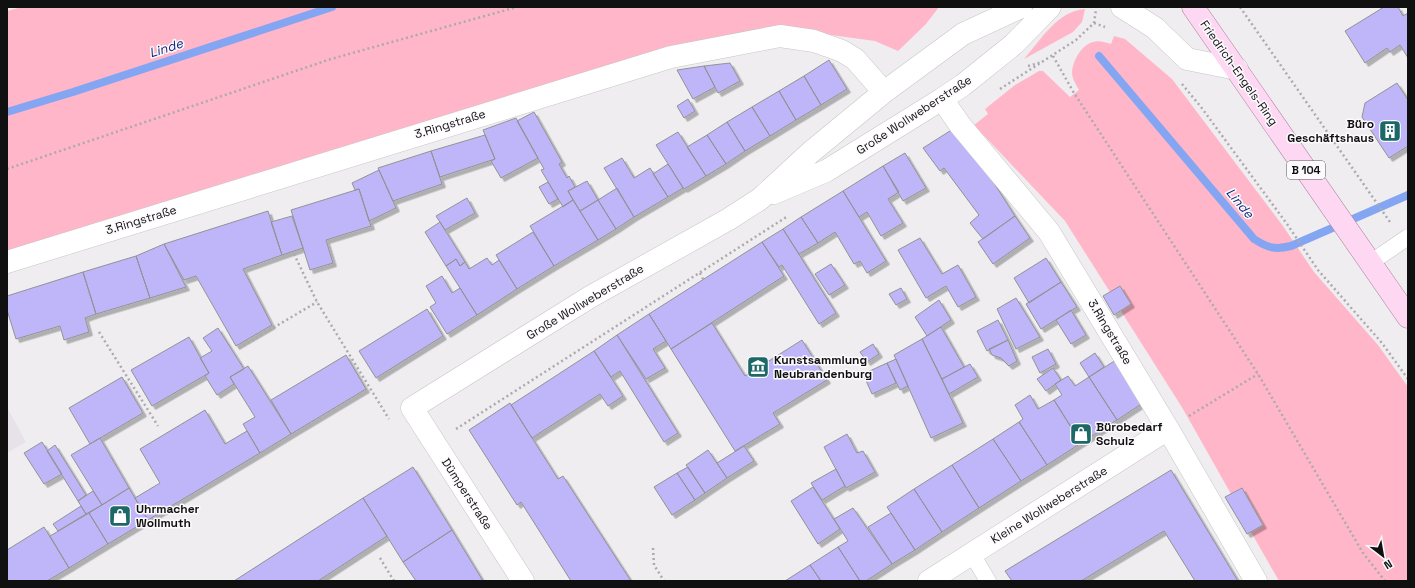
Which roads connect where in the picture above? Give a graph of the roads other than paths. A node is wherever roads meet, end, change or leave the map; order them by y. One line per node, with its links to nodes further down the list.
1 (1021, 7): 6 (street, Große Wollweberstraße)
2 (1050, 7): 7 (street, Große Wollweberstraße)
3 (1122, 7): 5 (street)
4 (1193, 7): 5 (main road, Friedrich-Engels-Ring / B 104)
5 (1237, 69): 10 (main road, Friedrich-Engels-Ring / B 104)
6 (884, 92): 8 (street, Große Wollweberstraße); 11 (street, 3.Ringstraße)
7 (942, 99): 8 (street, Große Wollweberstraße); 14 (street, 3.Ringstraße)
8 (760, 199): 13 (street, Große Wollweberstraße)
9 (1408, 237): 10 (lane)
10 (1366, 257): 12 (main road, Friedrich-Engels-Ring / B 104)
11 (7, 262)
12 (1408, 317)
13 (412, 408): 16 (street, Dümperstraße)
14 (1168, 429): 15 (street, Kleine Wollweberstraße); 19 (street, 3.Ringstraße)
15 (972, 554): 17 (street, Kleine Wollweberstraße); 18 (lane)
16 (523, 581)
17 (929, 581)
18 (988, 581)
19 (1256, 581)

